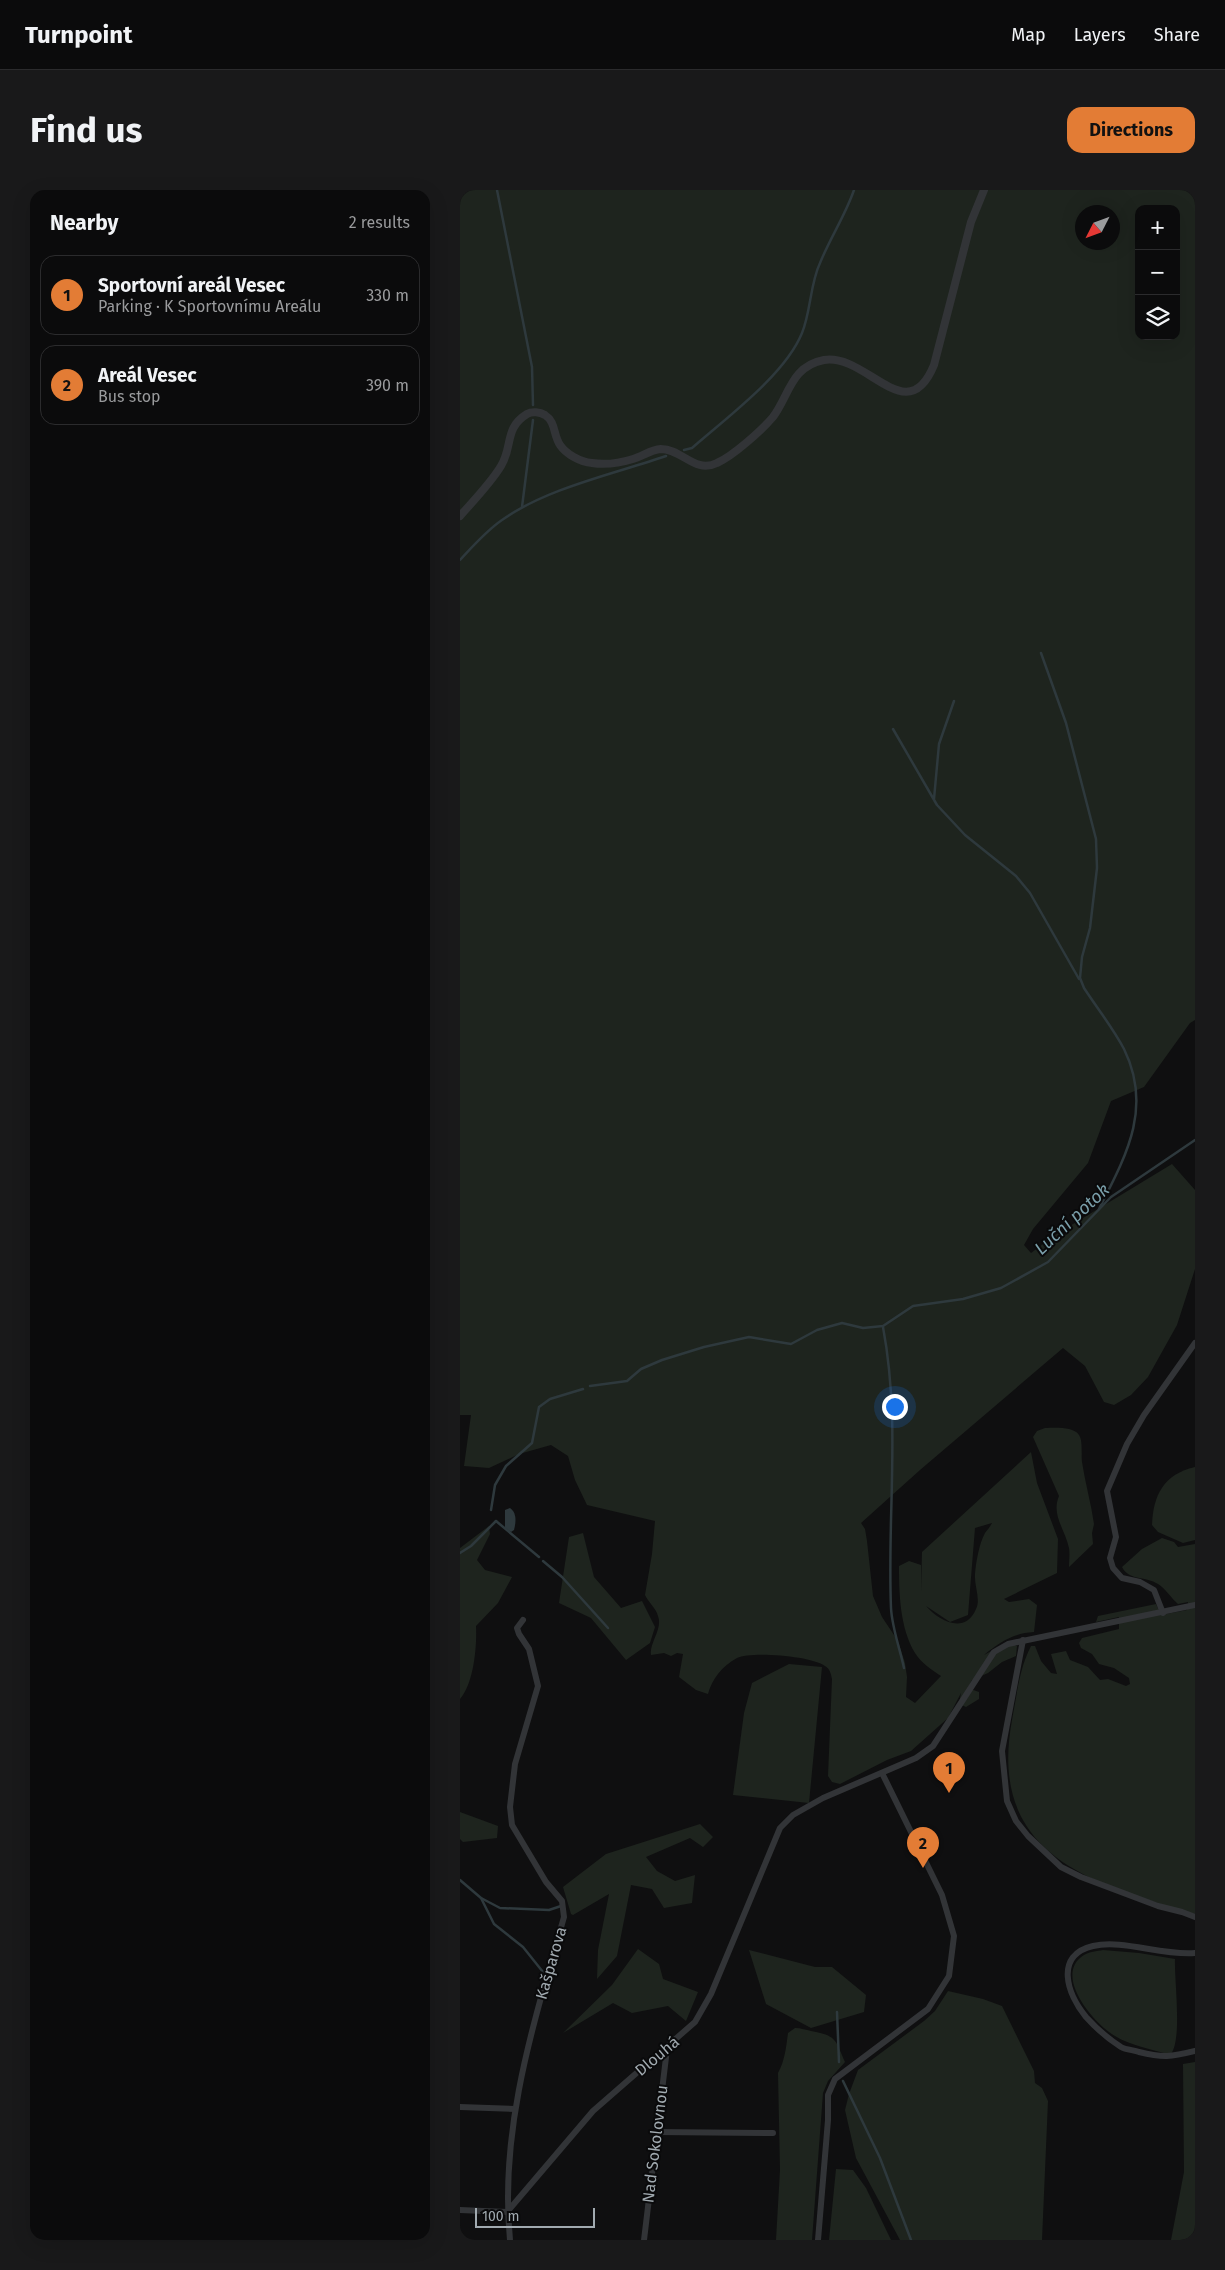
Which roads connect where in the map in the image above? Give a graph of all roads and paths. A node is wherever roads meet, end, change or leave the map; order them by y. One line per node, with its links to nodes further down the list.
1 (984, 190): 2 (street)
2 (460, 516)
3 (1195, 1343): 5 (street)
4 (1195, 1605): 5 (street)
5 (1163, 1613): 7 (street)
6 (523, 1620): 14 (street, Kašparova)
7 (1023, 1640): 8 (street); 9 (street)
8 (882, 1773): 11 (street, Dlouhá); 21 (street)
9 (1195, 1917)
10 (1195, 1953): 12 (street)
11 (667, 2048): 15 (street, Nad Sokolovnou); 18 (street, Dlouhá)
12 (1195, 2051)
13 (460, 2107): 14 (street)
14 (515, 2110): 18 (street, Kašparova)
15 (656, 2132): 16 (street); 20 (street, Nad Sokolovnou)
16 (772, 2133)
17 (460, 2210): 18 (street)
18 (507, 2212): 19 (street, Kašparova)
19 (510, 2240)
20 (644, 2240)
21 (818, 2240)

